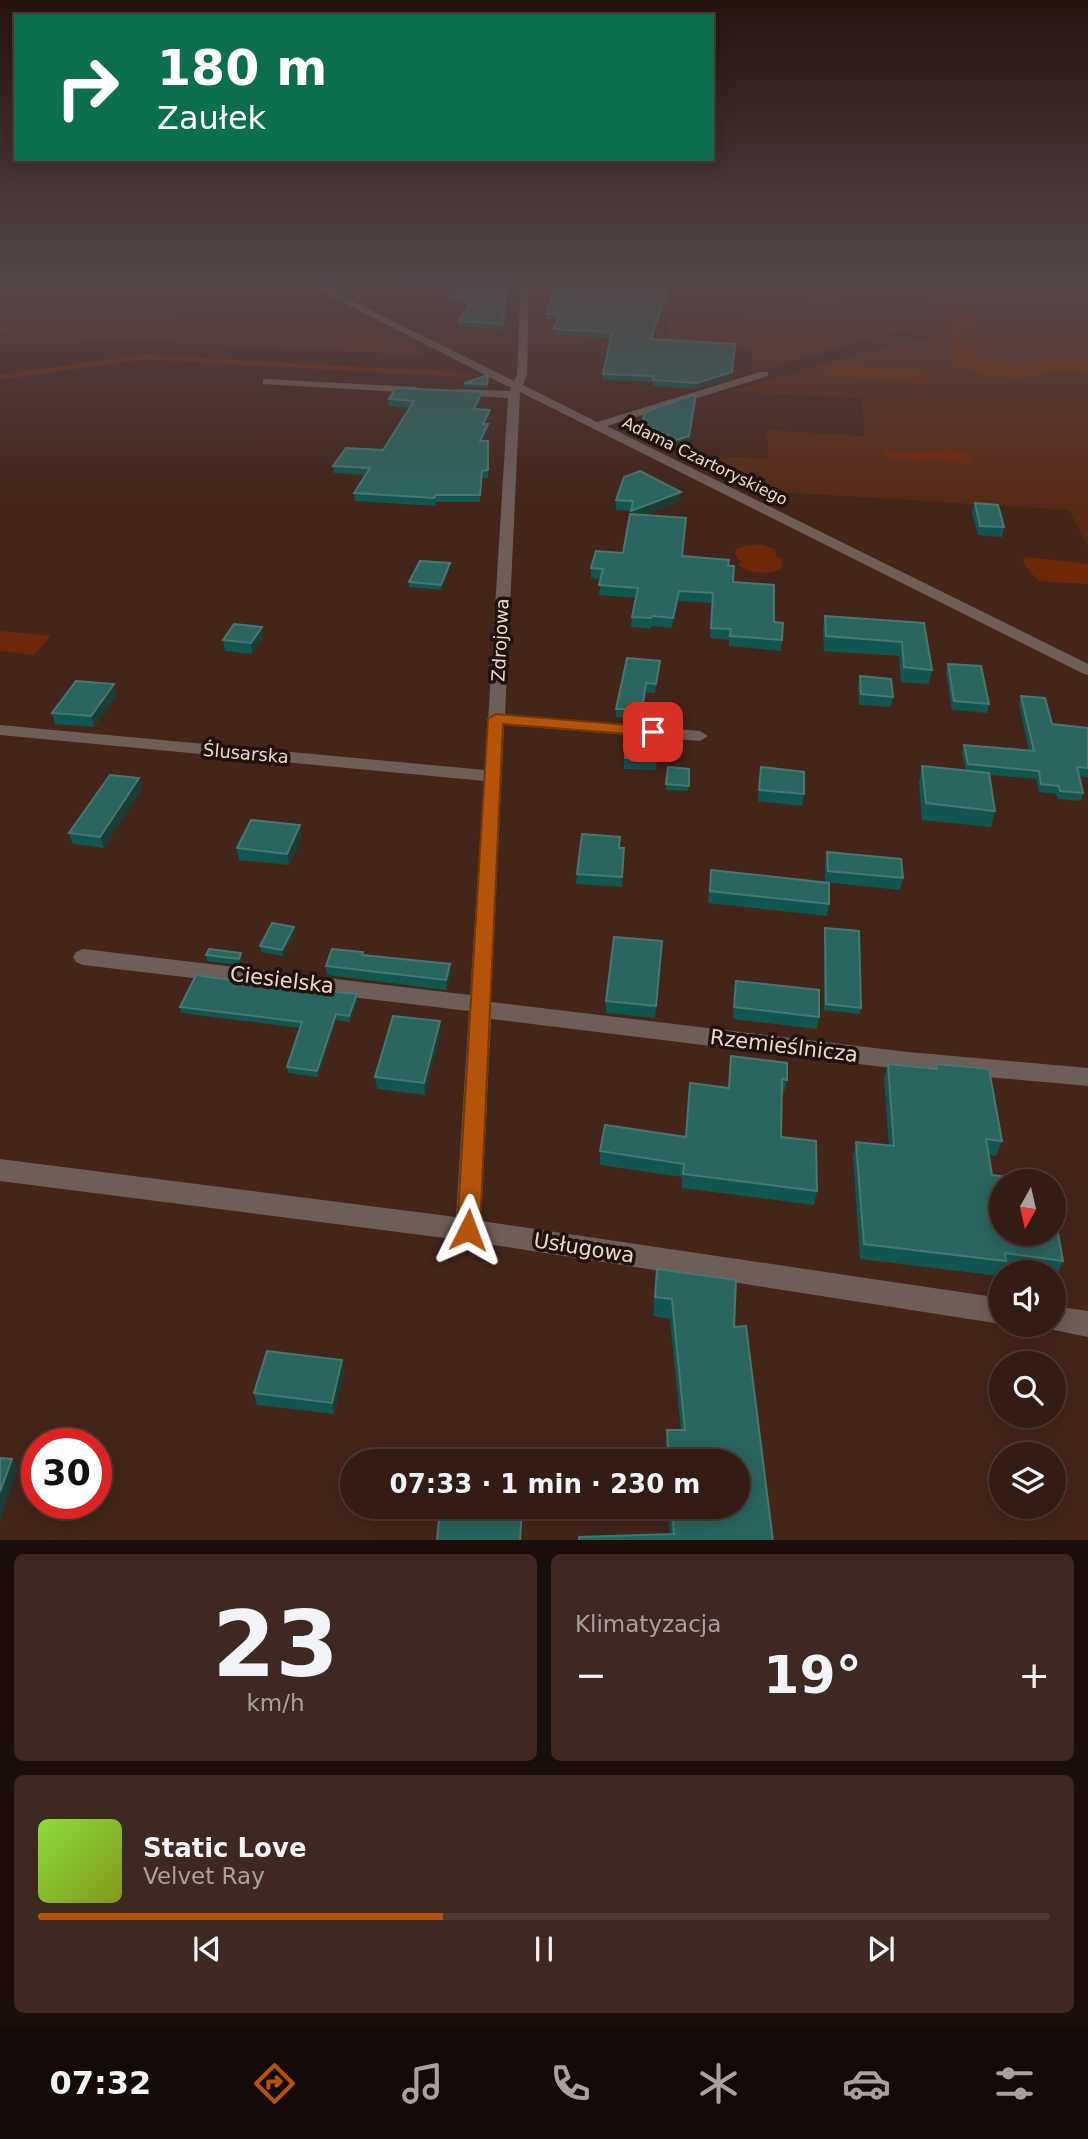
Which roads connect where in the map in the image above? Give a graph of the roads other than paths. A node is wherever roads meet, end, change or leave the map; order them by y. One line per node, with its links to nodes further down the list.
1 (445, 354): 7 (street, Adama Czartoryskiego)
2 (523, 354): 7 (street, Zdrojowa)
3 (764, 374): 8 (street)
4 (267, 382): 5 (street)
5 (432, 391)
6 (446, 391): 7 (street)
7 (516, 391): 8 (street, Adama Czartoryskiego); 10 (street, Zdrojowa)
8 (596, 426): 9 (street, Adama Czartoryskiego)
9 (1088, 670)
10 (496, 719): 12 (street); 13 (street, Zdrojowa)
11 (0, 730): 13 (street, Ślusarska)
12 (701, 736)
13 (493, 776): 15 (street, Zdrojowa)
14 (83, 957): 15 (street, Ciesielska)
15 (480, 1006): 16 (street, Rzemieślnicza); 18 (street, Zdrojowa)
16 (1088, 1077)
17 (0, 1170): 18 (street, Usługowa)
18 (468, 1230): 19 (street, Usługowa)
19 (989, 1309)
20 (1066, 1321): 21 (street)
21 (1088, 1324)

